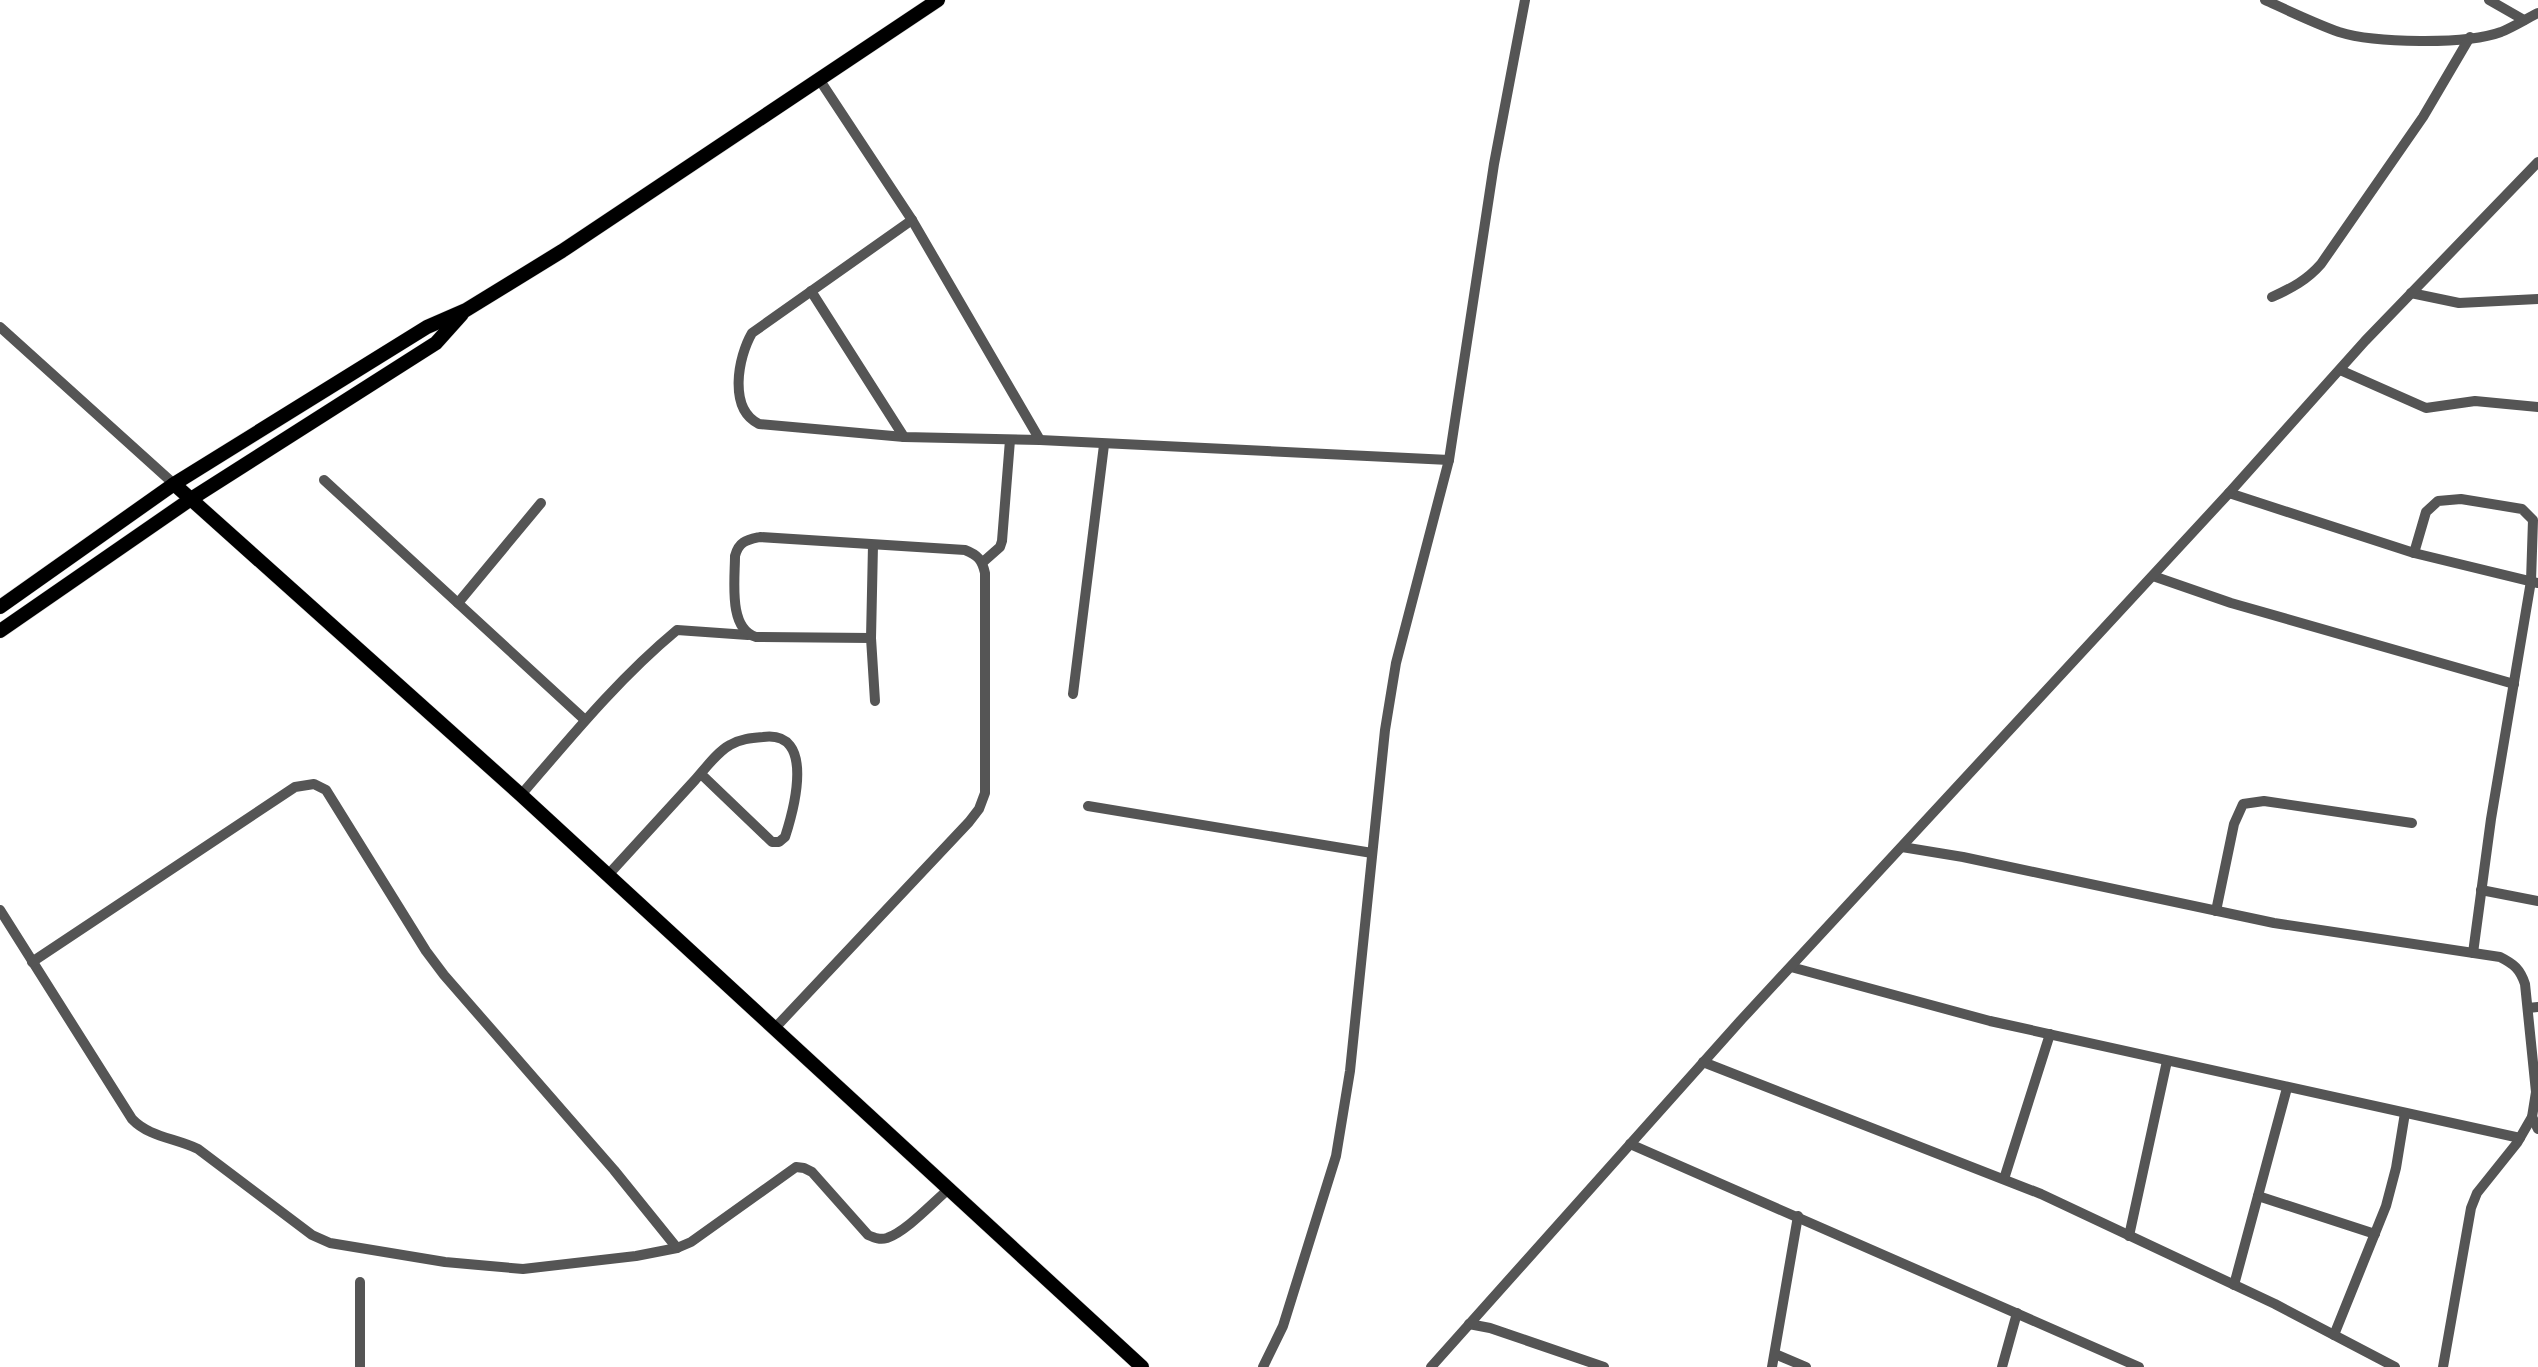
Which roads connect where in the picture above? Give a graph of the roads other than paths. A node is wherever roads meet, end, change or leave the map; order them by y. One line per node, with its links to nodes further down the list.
1 (938, 0): 8 (highway)
2 (1525, 0): 23 (street)
3 (2265, 0): 7 (street)
4 (2489, 0): 6 (street)
5 (2538, 13): 6 (street)
6 (2524, 20): 7 (street)
7 (2470, 37): 13 (street)
8 (819, 79): 10 (street); 15 (highway)
9 (2538, 162): 12 (street)
10 (912, 220): 11 (street); 21 (street)
11 (811, 290): 19 (street); 19 (street)
12 (2411, 293): 14 (street); 17 (street)
13 (2272, 297)
14 (2538, 299)
15 (466, 310): 25 (highway); 27 (highway)
16 (0, 327): 25 (street)
17 (2340, 370): 18 (street); 26 (street)
18 (2538, 407)
19 (904, 436): 20 (street)
20 (1010, 440): 21 (street); 31 (street)
21 (1040, 440): 22 (street)
22 (1104, 445): 23 (street); 40 (street)
23 (1449, 460): 48 (street)
24 (324, 480): 34 (street)
25 (174, 484): 27 (highway); 35 (highway)
26 (2229, 493): 30 (street); 32 (street)
27 (190, 499): 36 (highway); 44 (highway)
28 (541, 503): 34 (street)
29 (872, 545): 31 (street); 37 (street); 38 (street)
30 (2414, 553): 33 (street); 33 (street)
31 (983, 562): 58 (street)
32 (2153, 576): 39 (street); 47 (street)
33 (2535, 582): 39 (street)
34 (458, 603): 42 (street)
35 (0, 607)
36 (0, 631)
37 (748, 635): 38 (street); 42 (street)
38 (871, 638): 41 (street)
39 (2514, 684): 50 (street)
40 (1073, 694)
41 (875, 701)
42 (585, 720): 44 (street)
43 (701, 774): 43 (street); 49 (street)
44 (521, 795): 49 (highway)
45 (1088, 806): 48 (street)
46 (2412, 823): 53 (street)
47 (1902, 847): 53 (street); 56 (street)
48 (1372, 852): 83 (street)
49 (608, 875): 58 (highway)
50 (2481, 890): 51 (street); 54 (street)
51 (2538, 901)
52 (0, 910): 55 (street)
53 (2216, 911): 54 (street)
54 (2473, 953): 57 (street)
55 (32, 962): 74 (street); 74 (street)
56 (1791, 967): 59 (street); 61 (street)
57 (2533, 1007): 64 (street)
58 (774, 1029): 69 (highway)
59 (2050, 1034): 60 (street); 68 (street)
60 (2167, 1061): 62 (street); 73 (street)
61 (1703, 1062): 67 (street); 68 (street)
62 (2287, 1088): 63 (street); 70 (street)
63 (2405, 1113): 66 (street); 72 (street)
64 (2532, 1117): 65 (street); 66 (street)
65 (2538, 1129)
66 (2520, 1138): 91 (street)
67 (1630, 1144): 71 (street); 78 (street)
68 (2004, 1179): 73 (street)
69 (950, 1188): 74 (street); 82 (highway)
70 (2258, 1196): 72 (street); 76 (street)
71 (1798, 1216): 77 (street); 80 (street)
72 (2375, 1234): 79 (street)
73 (2129, 1236): 76 (street)
74 (677, 1248)
75 (360, 1282): 81 (street)
76 (2234, 1285): 79 (street)
77 (2017, 1313): 88 (street); 89 (street)
78 (1469, 1324): 84 (street); 85 (street)
79 (2334, 1335): 90 (street)
80 (1775, 1354): 86 (street); 87 (street)
81 (360, 1367)
82 (1142, 1367)
83 (1264, 1367)
84 (1431, 1367)
85 (1604, 1367)
86 (1772, 1367)
87 (1806, 1367)
88 (2002, 1367)
89 (2139, 1367)
90 (2395, 1367)
91 (2443, 1367)

